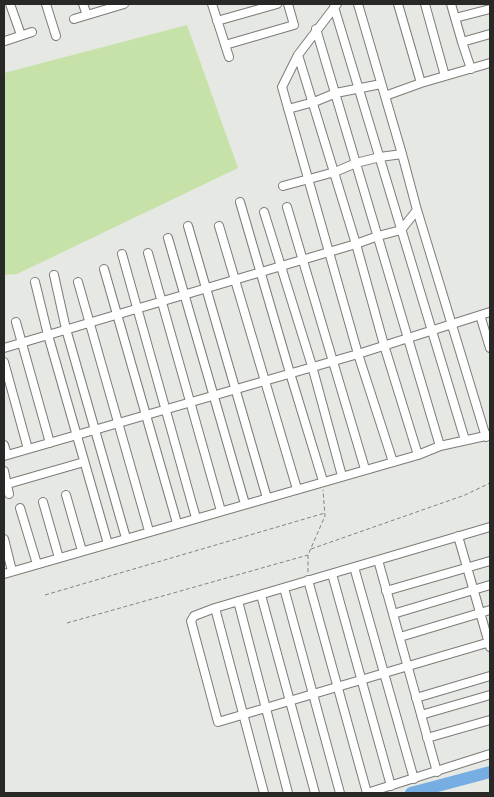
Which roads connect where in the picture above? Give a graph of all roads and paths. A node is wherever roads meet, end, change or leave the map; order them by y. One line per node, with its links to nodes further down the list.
1 (9, 4): 13 (street); 22 (street)
2 (46, 4): 23 (street)
3 (83, 4): 15 (street)
4 (122, 4): 15 (street)
5 (212, 4): 18 (street)
6 (277, 4): 18 (street)
7 (288, 4): 26 (street)
8 (358, 4): 33 (street)
9 (398, 4): 32 (street)
10 (425, 4): 31 (street)
11 (451, 4): 16 (street)
12 (335, 5): 19 (street); 34 (street)
13 (4, 6)
14 (490, 9): 16 (street)
15 (86, 15): 17 (street)
16 (454, 18): 25 (street)
17 (74, 19)
18 (217, 21): 26 (street)
19 (316, 29): 27 (street); 35 (street)
20 (32, 32): 22 (street)
21 (490, 34): 25 (street)
22 (21, 35): 24 (street)
23 (56, 36)
24 (5, 41)
25 (462, 42): 30 (street)
26 (225, 45): 28 (street)
27 (298, 55): 37 (street); 38 (street)
28 (229, 58)
29 (490, 63): 30 (street)
30 (471, 69): 31 (street)
31 (445, 76): 32 (street)
32 (421, 83): 36 (street)
33 (381, 84): 34 (street); 36 (street)
34 (359, 87): 35 (street); 40 (street)
35 (336, 93): 37 (street); 41 (street)
36 (385, 96): 39 (street)
37 (314, 102): 38 (street); 42 (street)
38 (288, 109): 43 (street)
39 (402, 154): 40 (street); 47 (street)
40 (380, 157): 41 (street); 51 (street)
41 (356, 163): 42 (street); 52 (street)
42 (334, 172): 43 (street); 54 (street)
43 (308, 180): 44 (street); 55 (street)
44 (283, 186)
45 (240, 202): 61 (street)
46 (287, 207): 58 (street)
47 (417, 210): 51 (street); 75 (street)
48 (264, 212): 59 (street)
49 (188, 226): 66 (street)
50 (219, 226): 63 (street)
51 (401, 230): 52 (street); 77 (street)
52 (378, 236): 54 (street); 79 (street)
53 (168, 238): 67 (street)
54 (356, 244): 55 (street); 81 (street)
55 (330, 252): 58 (street); 84 (street)
56 (148, 253): 68 (street)
57 (122, 254): 69 (street)
58 (303, 259): 59 (street); 85 (street)
59 (280, 266): 61 (street); 87 (street)
60 (104, 269): 71 (street)
61 (260, 272): 63 (street); 88 (street)
62 (54, 275): 76 (street)
63 (235, 280): 66 (street); 89 (street)
64 (35, 282): 78 (street)
65 (78, 282): 74 (street)
66 (206, 288): 67 (street); 90 (street)
67 (184, 294): 68 (street); 91 (street)
68 (162, 301): 69 (street); 92 (street)
69 (137, 308): 71 (street); 93 (street)
70 (490, 312): 72 (street)
71 (117, 314): 74 (street); 94 (street)
72 (480, 315): 75 (street); 83 (street)
73 (16, 322): 80 (street)
74 (90, 322): 76 (street); 95 (street)
75 (453, 324): 77 (street); 98 (street)
76 (66, 329): 78 (street); 96 (street)
77 (431, 332): 79 (street); 99 (street)
78 (48, 335): 80 (street); 97 (street)
79 (408, 338): 81 (street); 102 (street)
80 (22, 342): 82 (street); 100 (street)
81 (384, 345): 84 (street); 104 (street)
82 (4, 348)
83 (490, 348)
84 (358, 354): 85 (street); 107 (street)
85 (334, 361): 87 (street); 108 (street)
86 (4, 362): 103 (street)
87 (312, 366): 88 (street); 110 (street)
88 (290, 373): 89 (street); 111 (street)
89 (265, 380): 90 (street); 114 (street)
90 (236, 388): 91 (street); 117 (street)
91 (214, 395): 92 (street); 119 (street)
92 (190, 402): 93 (street); 121 (street)
93 (166, 409): 94 (street); 123 (street)
94 (146, 414): 95 (street); 124 (street)
95 (118, 423): 96 (street); 126 (street)
96 (95, 430): 97 (street); 128 (street)
97 (77, 436): 100 (street); 106 (street)
98 (488, 436): 99 (street)
99 (465, 440): 102 (street)
100 (50, 443): 103 (street)
101 (4, 446): 105 (street)
102 (440, 446): 104 (street)
103 (28, 449): 105 (street)
104 (418, 455): 107 (street)
105 (5, 456)
106 (84, 462): 113 (street); 130 (street)
107 (393, 462): 108 (street)
108 (366, 469): 110 (street)
109 (4, 470): 113 (street)
110 (342, 476): 111 (street)
111 (324, 481): 114 (street); 122 (path)
112 (490, 483): 131 (path)
113 (6, 485): 115 (street)
114 (297, 489): 117 (street)
115 (9, 494)
116 (66, 495): 132 (street)
117 (267, 498): 119 (street)
118 (43, 502): 134 (street)
119 (245, 504): 121 (street)
120 (20, 508): 137 (street)
121 (221, 511): 123 (street)
122 (325, 513): 131 (path); 148 (path)
123 (196, 518): 124 (street)
124 (177, 524): 126 (street)
125 (490, 527): 127 (street)
126 (150, 532): 128 (street)
127 (458, 536): 135 (street); 139 (street)
128 (126, 538): 130 (street)
129 (4, 539): 140 (street)
130 (108, 544): 132 (street)
131 (311, 548): 133 (path)
132 (82, 551): 134 (street)
133 (308, 555): 143 (path); 155 (path)
134 (59, 558): 137 (street)
135 (378, 560): 138 (street); 147 (street)
136 (490, 561): 139 (street)
137 (37, 564): 140 (street)
138 (354, 567): 142 (street); 159 (street)
139 (467, 568): 146 (street); 147 (street)
140 (12, 571): 141 (street)
141 (4, 574)
142 (332, 574): 143 (street); 161 (street)
143 (308, 580): 145 (street); 162 (street)
144 (490, 586): 146 (street)
145 (284, 588): 149 (street); 163 (street)
146 (474, 590): 153 (street); 154 (street)
147 (386, 591): 154 (street)
148 (45, 595)
149 (261, 595): 150 (street); 166 (street)
150 (238, 601): 151 (street); 167 (street)
151 (215, 608): 168 (street); 168 (street)
152 (490, 610): 153 (street)
153 (481, 613): 156 (street); 157 (street)
154 (393, 614): 156 (street)
155 (67, 624)
156 (400, 637): 158 (street)
157 (490, 644): 158 (street)
158 (408, 667): 159 (street); 165 (street)
159 (384, 674): 161 (street); 174 (street)
160 (490, 676): 165 (street)
161 (361, 680): 162 (street); 175 (street)
162 (338, 686): 163 (street); 180 (street)
163 (313, 694): 166 (street); 179 (street)
164 (490, 695): 169 (street)
165 (416, 698): 169 (street)
166 (290, 700): 167 (street); 178 (street)
167 (266, 708): 168 (street); 177 (street)
168 (243, 714): 176 (street)
169 (421, 715): 171 (street)
170 (490, 720): 171 (street)
171 (427, 738): 173 (street)
172 (490, 754): 173 (street)
173 (437, 772): 174 (street)
174 (414, 779): 175 (street)
175 (391, 786): 180 (street)
176 (264, 793)
177 (288, 793)
178 (315, 793)
179 (340, 793)
180 (367, 793)

